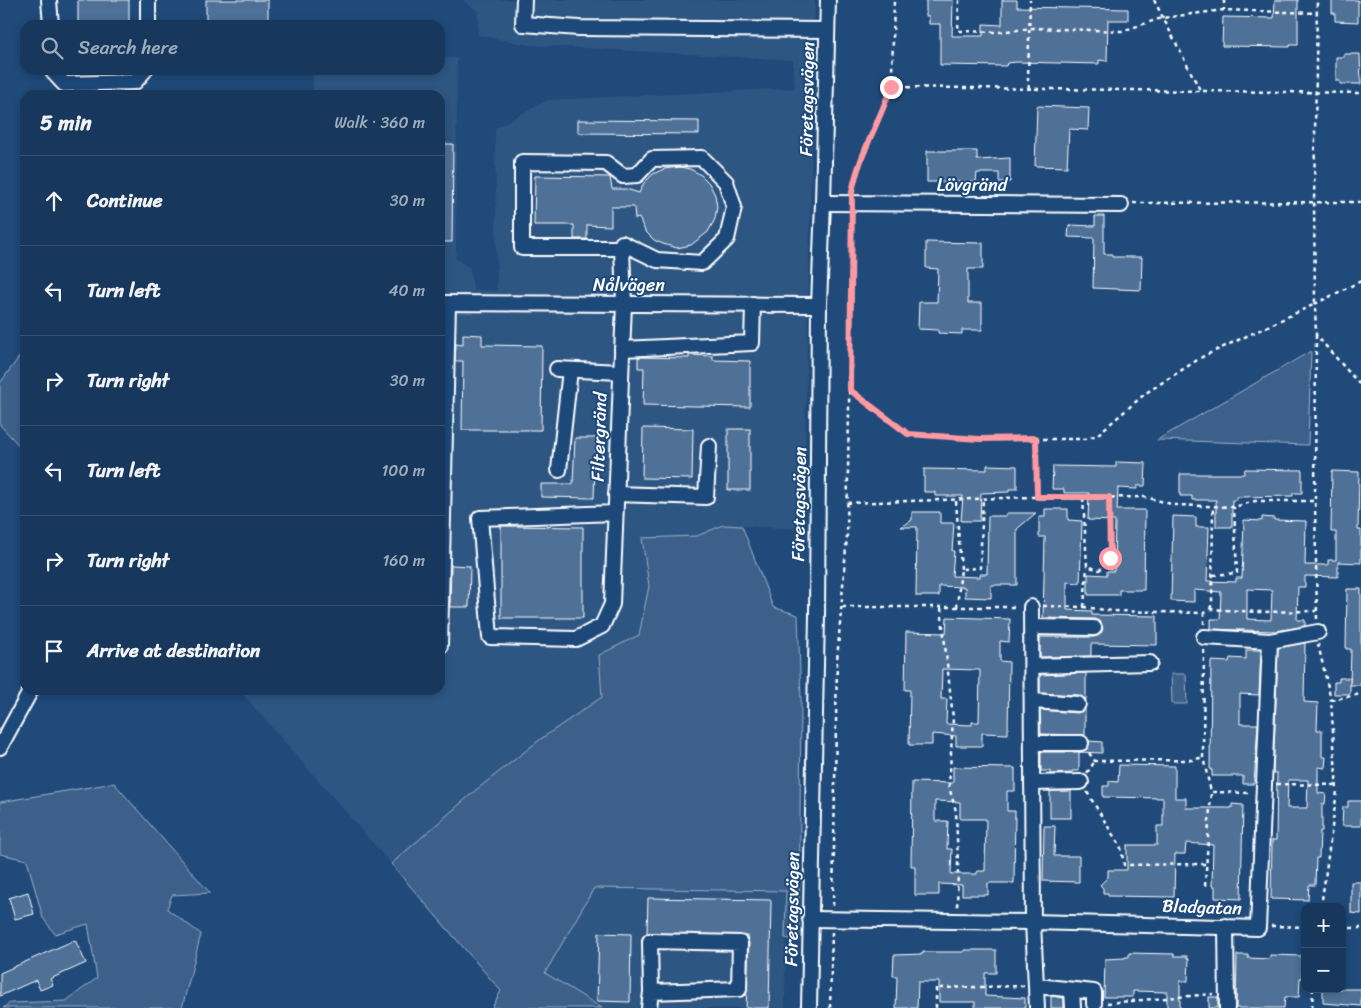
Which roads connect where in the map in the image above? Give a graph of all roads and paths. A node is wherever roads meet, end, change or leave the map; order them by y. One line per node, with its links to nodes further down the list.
1 (49, 0): 14 (street)
2 (148, 0): 15 (street)
3 (524, 0): 17 (street)
4 (828, 0): 17 (street, Företagsvägen)
5 (894, 0): 20 (path)
6 (959, 0): 16 (path)
7 (1030, 0): 16 (path)
8 (1154, 0): 13 (path)
9 (1224, 0): 11 (path)
10 (1317, 0): 12 (path)
11 (1224, 10): 12 (path); 13 (path)
12 (1316, 13): 23 (path)
13 (1162, 18): 16 (path); 22 (path)
14 (51, 20)
15 (148, 20)
16 (1029, 29): 21 (path)
17 (827, 30): 27 (street, Företagsvägen)
18 (56, 75): 19 (street)
19 (140, 75)
20 (891, 87): 21 (path); 28 (path)
21 (1029, 89): 22 (path)
22 (1201, 92): 23 (path)
23 (1315, 93): 24 (path); 25 (path)
24 (1361, 94)
25 (1314, 202): 26 (path); 29 (path); 36 (path)
26 (1361, 202)
27 (823, 203): 28 (street, Lövgränd); 35 (street, Företagsvägen)
28 (852, 203): 29 (street, Lövgränd); 41 (path)
29 (1121, 205)
30 (622, 248): 30 (street); 33 (street, Filtergränd)
31 (1361, 281): 36 (path)
32 (445, 304): 33 (street, Nålvägen)
33 (624, 304): 34 (street, Nålvägen); 38 (street, Filtergränd)
34 (753, 304): 35 (street, Nålvägen); 38 (street)
35 (819, 304): 92 (street, Företagsvägen)
36 (1315, 304): 37 (path); 42 (path)
37 (1316, 335): 40 (path); 51 (path)
38 (622, 349): 39 (street, Filtergränd)
39 (621, 372): 44 (street); 45 (street, Filtergränd)
40 (1361, 386)
41 (850, 390): 42 (path); 52 (path)
42 (1036, 438): 46 (path)
43 (708, 446): 45 (street)
44 (559, 470)
45 (616, 494): 55 (street, Filtergränd)
46 (1037, 497): 48 (path); 49 (path)
47 (1109, 497): 48 (path); 53 (path); 56 (path)
48 (1084, 498): 56 (path)
49 (983, 499): 50 (path); 57 (path)
50 (956, 500): 52 (path); 57 (path)
51 (1315, 501): 54 (path); 65 (path)
52 (847, 503): 61 (path)
53 (1213, 506): 54 (path); 58 (path)
54 (1234, 507): 58 (path)
55 (615, 513): 55 (street, Filtergränd)
56 (1087, 566): 60 (path)
57 (961, 569): 63 (path)
58 (1213, 575): 64 (path)
59 (1031, 607): 60 (path); 63 (path); 67 (street)
60 (1084, 607): 66 (path)
61 (842, 608): 62 (path); 93 (path)
62 (941, 608): 63 (path); 94 (path)
63 (957, 608)
64 (1210, 610): 65 (path); 66 (path)
65 (1316, 611): 69 (path)
66 (1204, 613): 70 (path)
67 (1032, 628): 68 (street); 73 (street)
68 (1094, 628)
69 (1318, 632): 71 (street); 76 (path)
70 (1204, 637): 71 (street); 82 (path)
71 (1270, 641): 87 (street, Bladgatan)
72 (1150, 663): 73 (street)
73 (1032, 666): 77 (street)
74 (1361, 694): 76 (path)
75 (28, 695): 81 (street)
76 (1331, 700): 86 (path)
77 (1032, 701): 78 (street); 79 (street)
78 (1078, 704)
79 (1032, 743): 80 (street); 85 (street)
80 (1081, 743): 83 (path)
81 (0, 747)
82 (1203, 757): 83 (path); 88 (path)
83 (1095, 761): 84 (path)
84 (1081, 782): 85 (street); 89 (path)
85 (1032, 783): 95 (street)
86 (1337, 785): 87 (path); 91 (path)
87 (1265, 788): 88 (path); 98 (street, Bladgatan)
88 (1211, 792): 89 (path)
89 (1207, 864): 90 (path)
90 (1205, 886)
91 (1322, 903)
92 (810, 919): 93 (street, Bladgatan); 108 (street, Företagsvägen)
93 (833, 919): 94 (street, Bladgatan); 109 (path)
94 (956, 920): 95 (street, Bladgatan)
95 (1033, 922): 96 (street, Bladgatan); 101 (street)
96 (1226, 926): 98 (street, Bladgatan); 104 (street)
97 (1301, 927): 98 (path)
98 (1258, 928)
99 (1346, 928): 100 (path)
100 (1361, 928)
101 (1037, 986): 102 (street); 110 (path); 111 (street)
102 (1072, 990): 106 (street); 112 (street)
103 (651, 992): 103 (street); 107 (street)
104 (1227, 992): 106 (path); 113 (street)
105 (1314, 993): 114 (path)
106 (1094, 1004)
107 (649, 1008)
108 (809, 1008)
109 (830, 1008)
110 (936, 1008)
111 (1037, 1008)
112 (1073, 1008)
113 (1227, 1008)
114 (1312, 1008)

